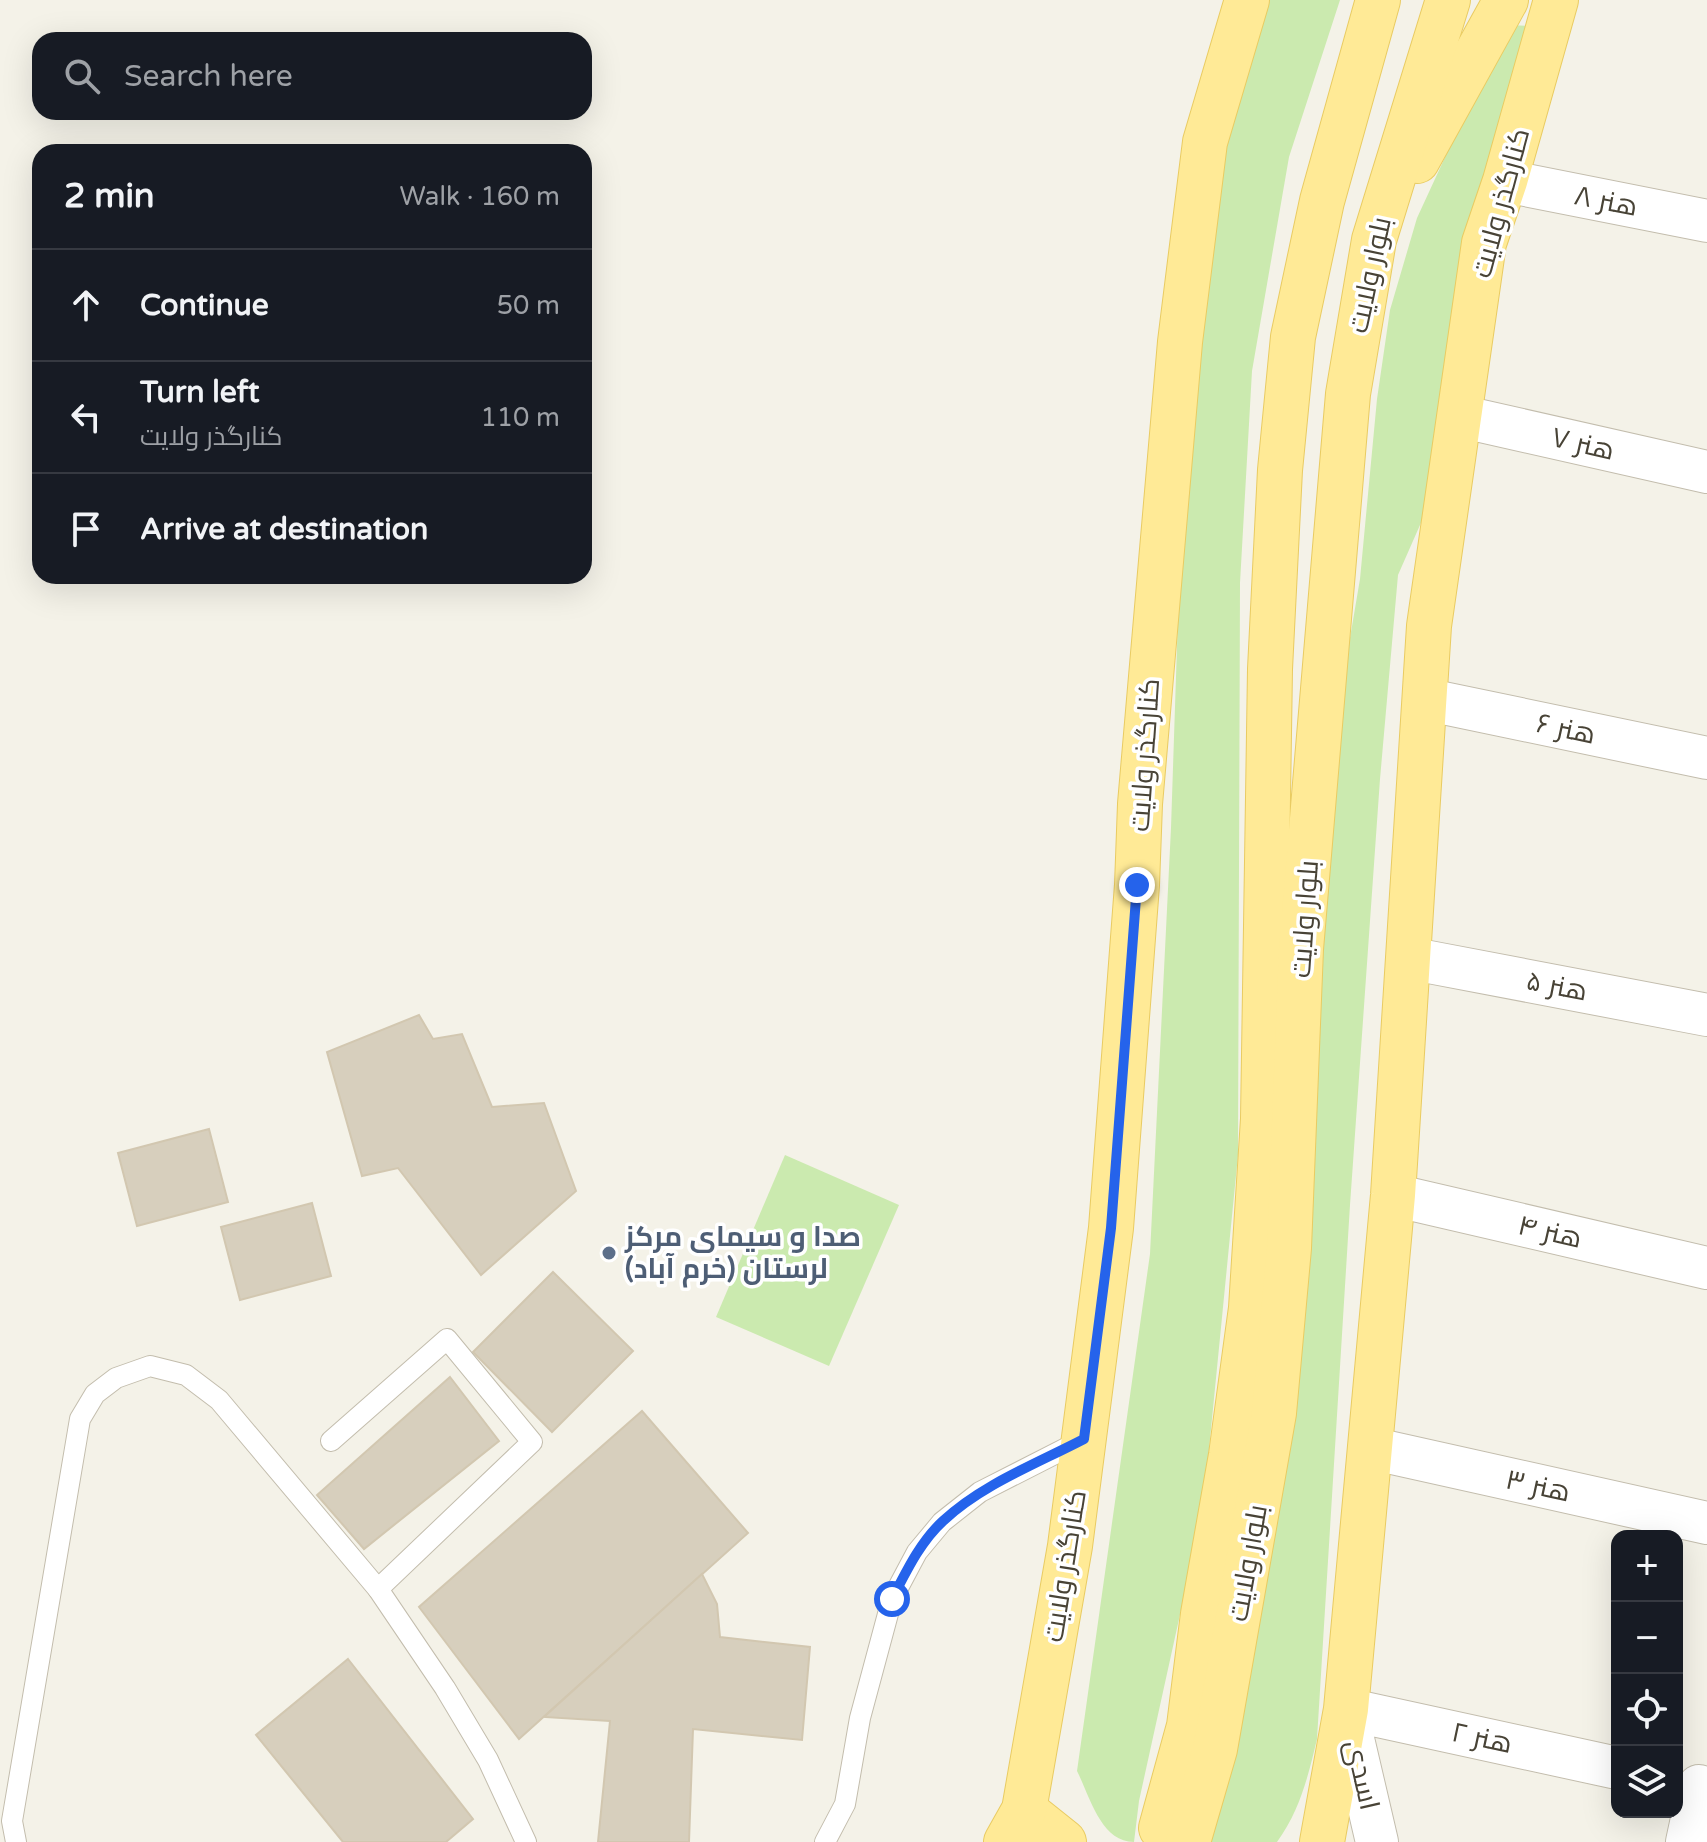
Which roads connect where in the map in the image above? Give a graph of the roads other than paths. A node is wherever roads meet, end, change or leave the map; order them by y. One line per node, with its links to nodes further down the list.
1 (1378, 0): 30 (main road, بلوار ولایت)
2 (1448, 0): 8 (main road, بلوار ولایت)
3 (1506, 0): 8 (main road)
4 (1556, 0): 6 (main road, کنارگذر ولایت)
5 (1240, 7): 17 (main road, کنارگذر ولایت)
6 (1505, 181): 7 (street, هنر ۸); 9 (main road, کنارگذر ولایت)
7 (1707, 221)
8 (1374, 240): 31 (main road, بلوار ولایت)
9 (1459, 416): 10 (street, هنر ۷); 11 (main road, کنارگذر ولایت)
10 (1707, 472)
11 (1424, 699): 12 (street, هنر ۶); 13 (main road, کنارگذر ولایت)
12 (1707, 758)
13 (1408, 958): 14 (street, هنر ۵); 15 (main road, کنارگذر ولایت)
14 (1707, 1015)
15 (1393, 1195): 16 (street, هنر ۴); 19 (main road, کنارگذر ولایت)
16 (1707, 1268)
17 (1084, 1439): 25 (main road, کنارگذر ولایت); 28 (lane)
18 (331, 1441): 21 (lane)
19 (1370, 1448): 20 (street, هنر ۳); 22 (main road, کنارگذر ولایت)
20 (1707, 1523)
21 (378, 1589): 26 (lane); 27 (lane)
22 (1346, 1709): 23 (street, هنر ۲); 32 (main road, کنارگذر ولایت); 33 (street, اسدی)
23 (1611, 1767)
24 (1694, 1785): 34 (street)
25 (1015, 1826): 29 (main road)
26 (16, 1842)
27 (526, 1842)
28 (825, 1842)
29 (1064, 1842)
30 (1157, 1842)
31 (1188, 1842)
32 (1322, 1842)
33 (1377, 1842)
34 (1687, 1842)

